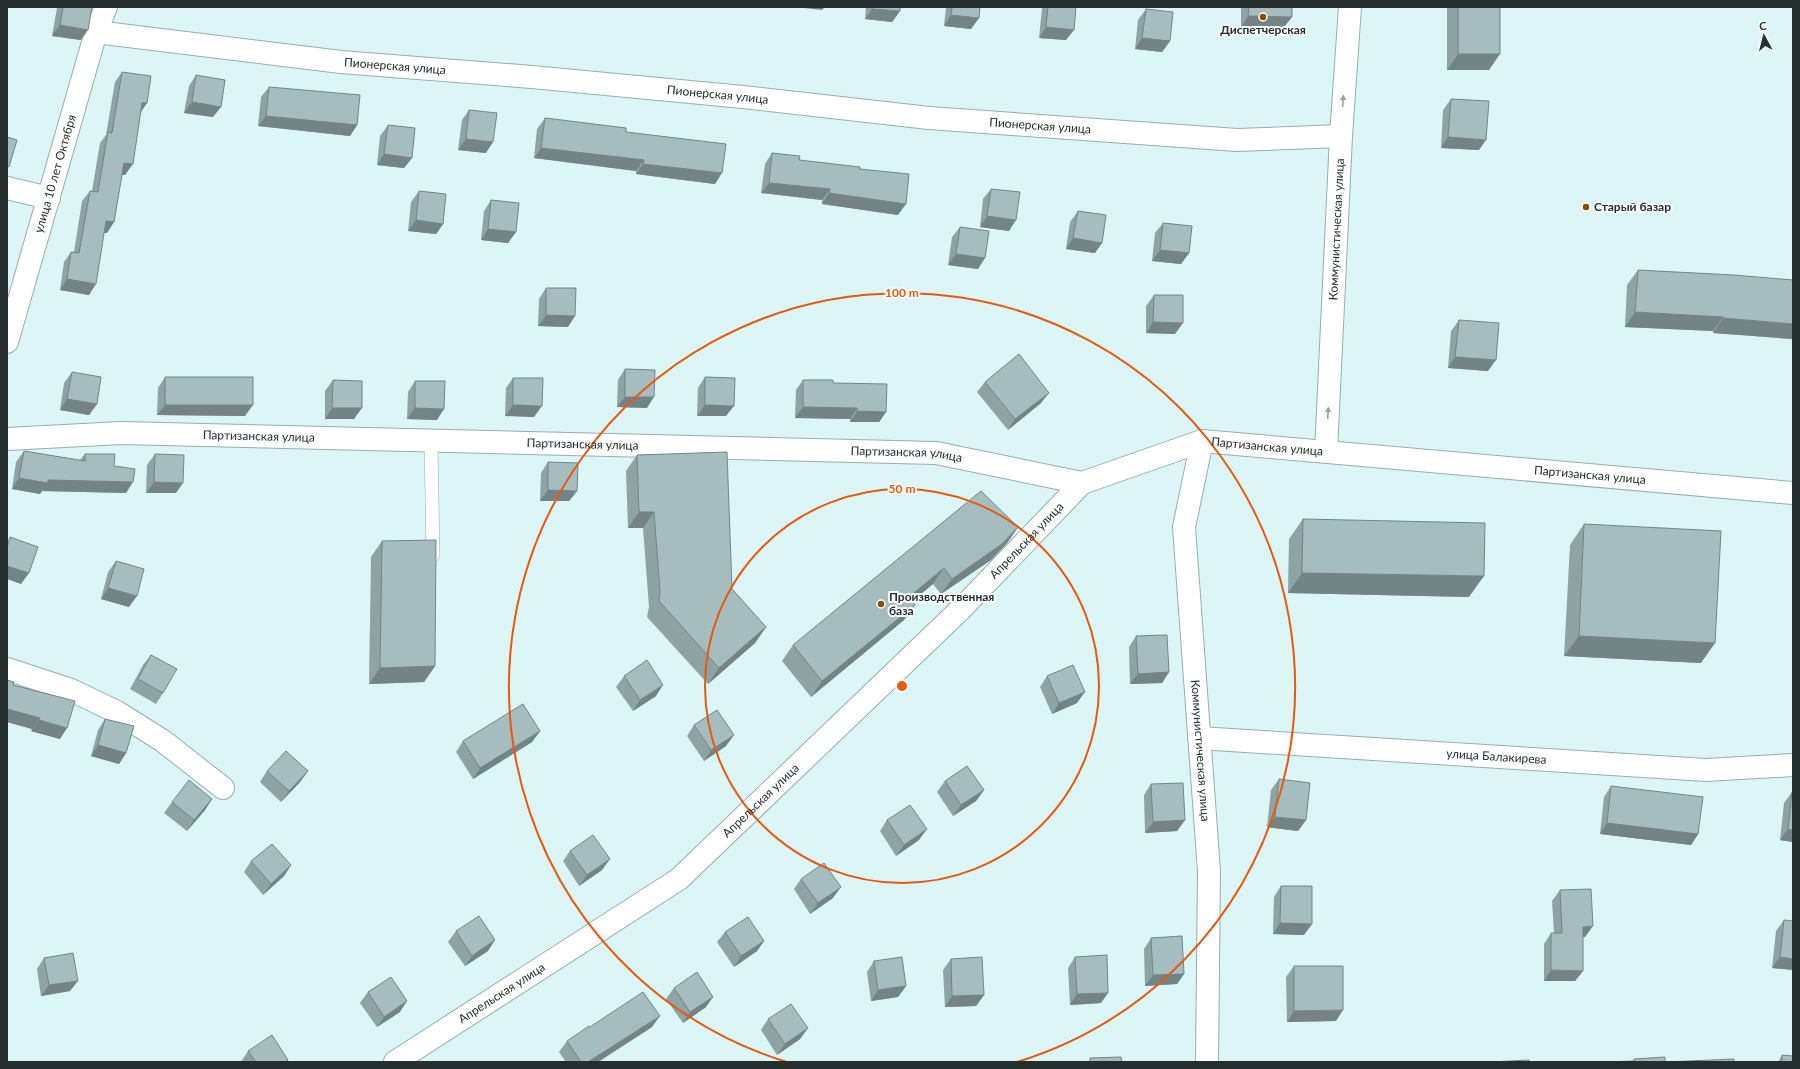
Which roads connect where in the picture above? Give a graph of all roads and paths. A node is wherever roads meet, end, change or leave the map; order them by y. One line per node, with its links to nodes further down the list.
1 (106, 7): 3 (street, улица 10 лет Октября)
2 (1350, 7): 4 (street, Коммунистическая улица, one-way to 2)
3 (96, 32): 4 (street, Пионерская улица); 6 (street, улица 10 лет Октября)
4 (1341, 136): 11 (street, Коммунистическая улица, one-way to 4)
5 (7, 188): 6 (street)
6 (49, 198): 7 (street, улица 10 лет Октября)
7 (7, 342)
8 (7, 439): 9 (street, Партизанская улица)
9 (431, 441): 12 (street, Партизанская улица); 14 (lane)
10 (1202, 441): 11 (street, Партизанская улица); 12 (street, Партизанская улица); 16 (street, Коммунистическая улица)
11 (1326, 452): 13 (street, Партизанская улица)
12 (1082, 484): 19 (street, Апрельская улица)
13 (1793, 493)
14 (432, 555)
15 (7, 669): 18 (street)
16 (1199, 738): 17 (street, улица Балакирева); 20 (street, Коммунистическая улица)
17 (1793, 765)
18 (223, 788)
19 (395, 1062)
20 (1207, 1062)

